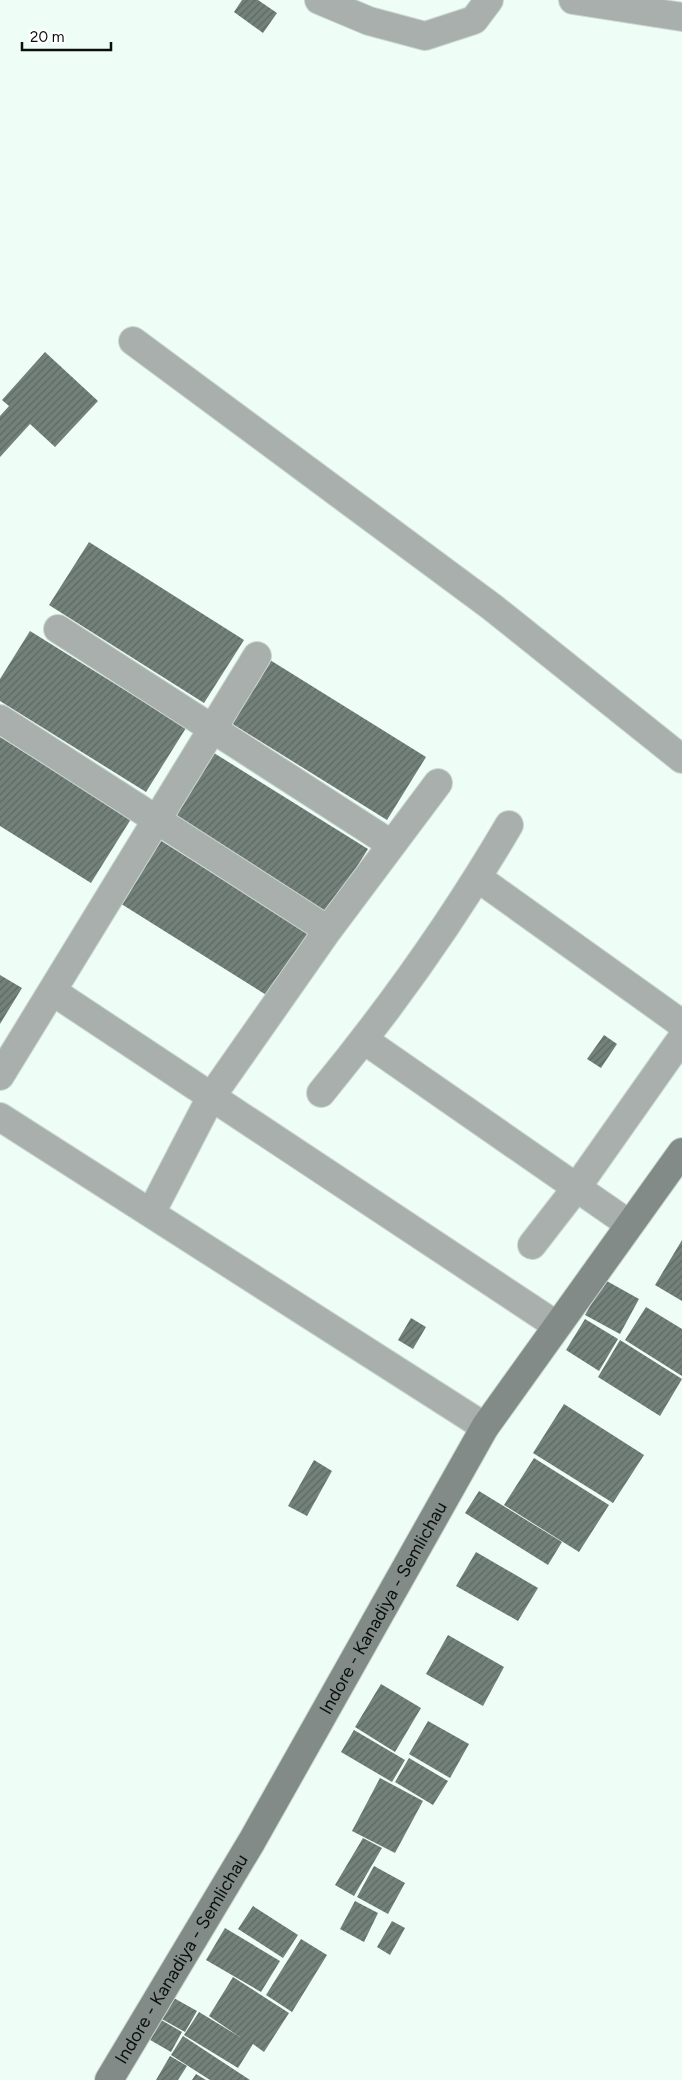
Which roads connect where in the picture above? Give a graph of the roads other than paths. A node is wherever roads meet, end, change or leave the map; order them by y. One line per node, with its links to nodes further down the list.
1 (319, 0): 2 (street)
2 (489, 0)
3 (572, 0): 4 (street)
4 (682, 17)
5 (133, 341): 10 (street)
6 (58, 629): 9 (street)
7 (256, 656): 9 (street)
8 (0, 719): 12 (street)
9 (213, 728): 12 (street); 14 (street)
10 (682, 759)
11 (438, 783): 14 (street)
12 (157, 819): 16 (street); 17 (street)
13 (509, 825): 15 (street)
14 (391, 844): 16 (street)
15 (478, 878): 18 (street); 20 (street)
16 (328, 930): 23 (street)
17 (52, 991): 21 (street); 23 (street)
18 (682, 1024)
19 (682, 1038): 26 (street)
20 (364, 1040): 22 (street); 26 (street)
21 (0, 1076)
22 (321, 1092)
23 (210, 1097): 27 (street); 30 (street)
24 (0, 1117): 27 (street)
25 (682, 1152): 28 (main road, Indore - Kanadiya - Semlichau)
26 (577, 1187): 28 (street); 29 (street)
27 (151, 1213): 31 (street)
28 (629, 1224): 30 (main road, Indore - Kanadiya - Semlichau)
29 (532, 1245)
30 (556, 1325): 31 (main road, Indore - Kanadiya - Semlichau)
31 (485, 1427): 32 (main road, Indore - Kanadiya - Semlichau)
32 (110, 2080)

